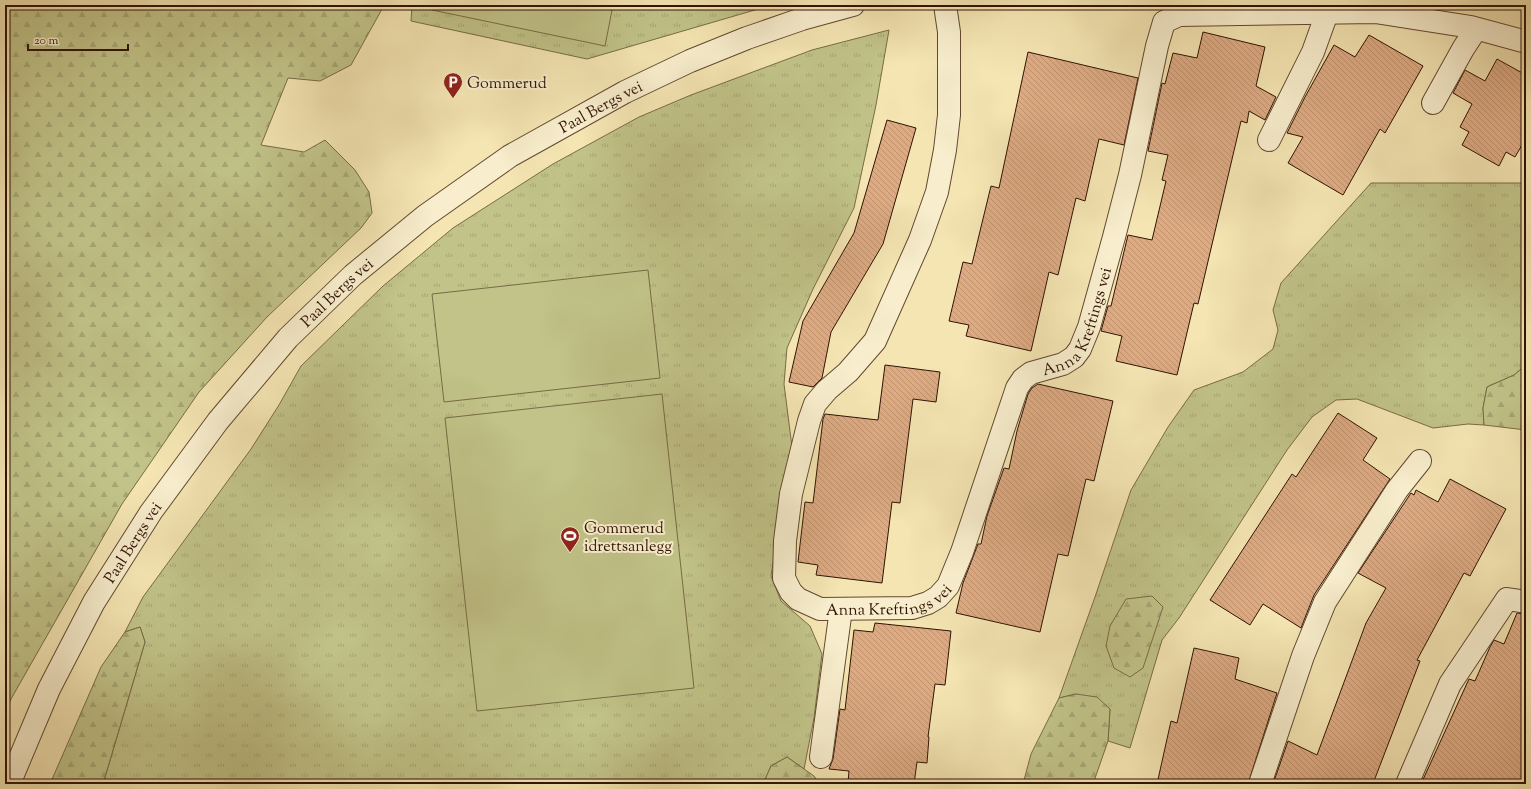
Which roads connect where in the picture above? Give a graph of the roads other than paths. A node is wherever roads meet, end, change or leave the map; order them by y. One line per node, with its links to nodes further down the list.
1 (853, 5): 12 (street, Paal Bergs vei)
2 (945, 5): 10 (street, Anna Kreftings vei)
3 (1327, 13): 4 (street, Anna Kreftings vei); 7 (street); 10 (street, Anna Kreftings vei)
4 (1476, 28): 5 (street, Anna Kreftings vei); 6 (street)
5 (1526, 42)
6 (1433, 103)
7 (1269, 140)
8 (1420, 461): 13 (street)
9 (1526, 602): 14 (street)
10 (841, 609): 11 (street)
11 (821, 757)
12 (9, 784)
13 (1260, 784)
14 (1407, 784)

